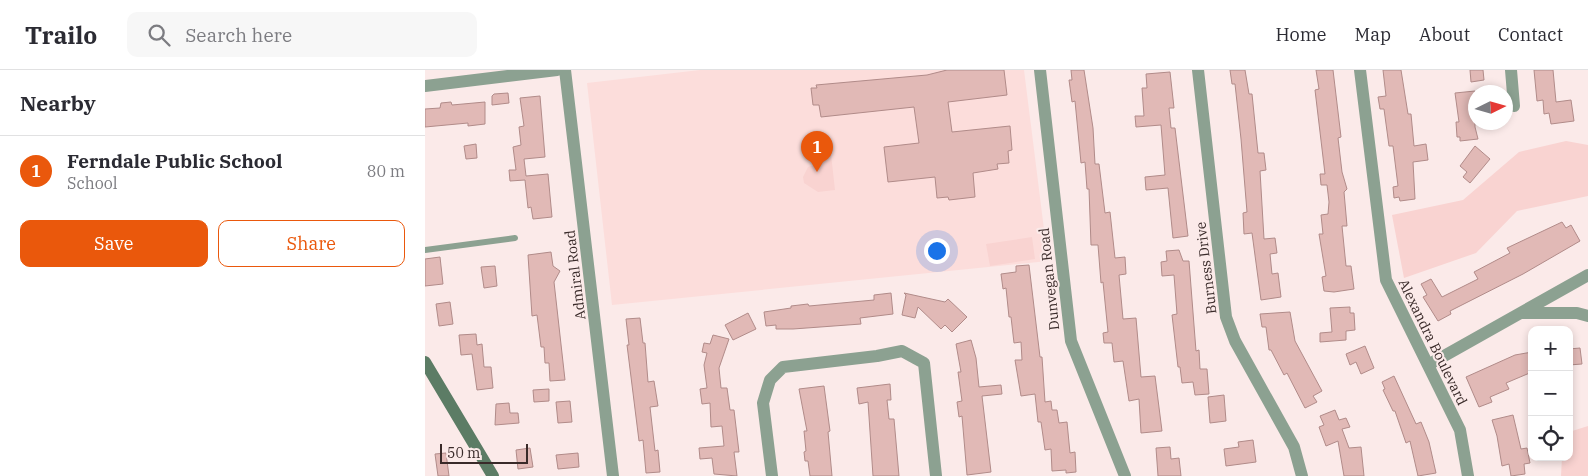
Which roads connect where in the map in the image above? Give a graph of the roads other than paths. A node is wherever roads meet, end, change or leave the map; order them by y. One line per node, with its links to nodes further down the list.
1 (557, 70): 7 (street)
2 (565, 70): 17 (street, Admiral Road)
3 (1040, 70): 20 (street, Dunvegan Road)
4 (1198, 70): 21 (street, Burness Drive)
5 (1360, 70): 15 (street, Alexandra Boulevard)
6 (1511, 70): 8 (street)
7 (425, 86)
8 (1514, 106)
9 (515, 238): 10 (lane)
10 (425, 250)
11 (1588, 275): 12 (street)
12 (1521, 313): 13 (street); 15 (street)
13 (1588, 316)
14 (425, 362): 16 (street)
15 (1428, 365): 22 (street, Alexandra Boulevard)
16 (493, 476)
17 (613, 476)
18 (772, 476): 19 (street)
19 (936, 476)
20 (1125, 476)
21 (1302, 476)
22 (1467, 476)

